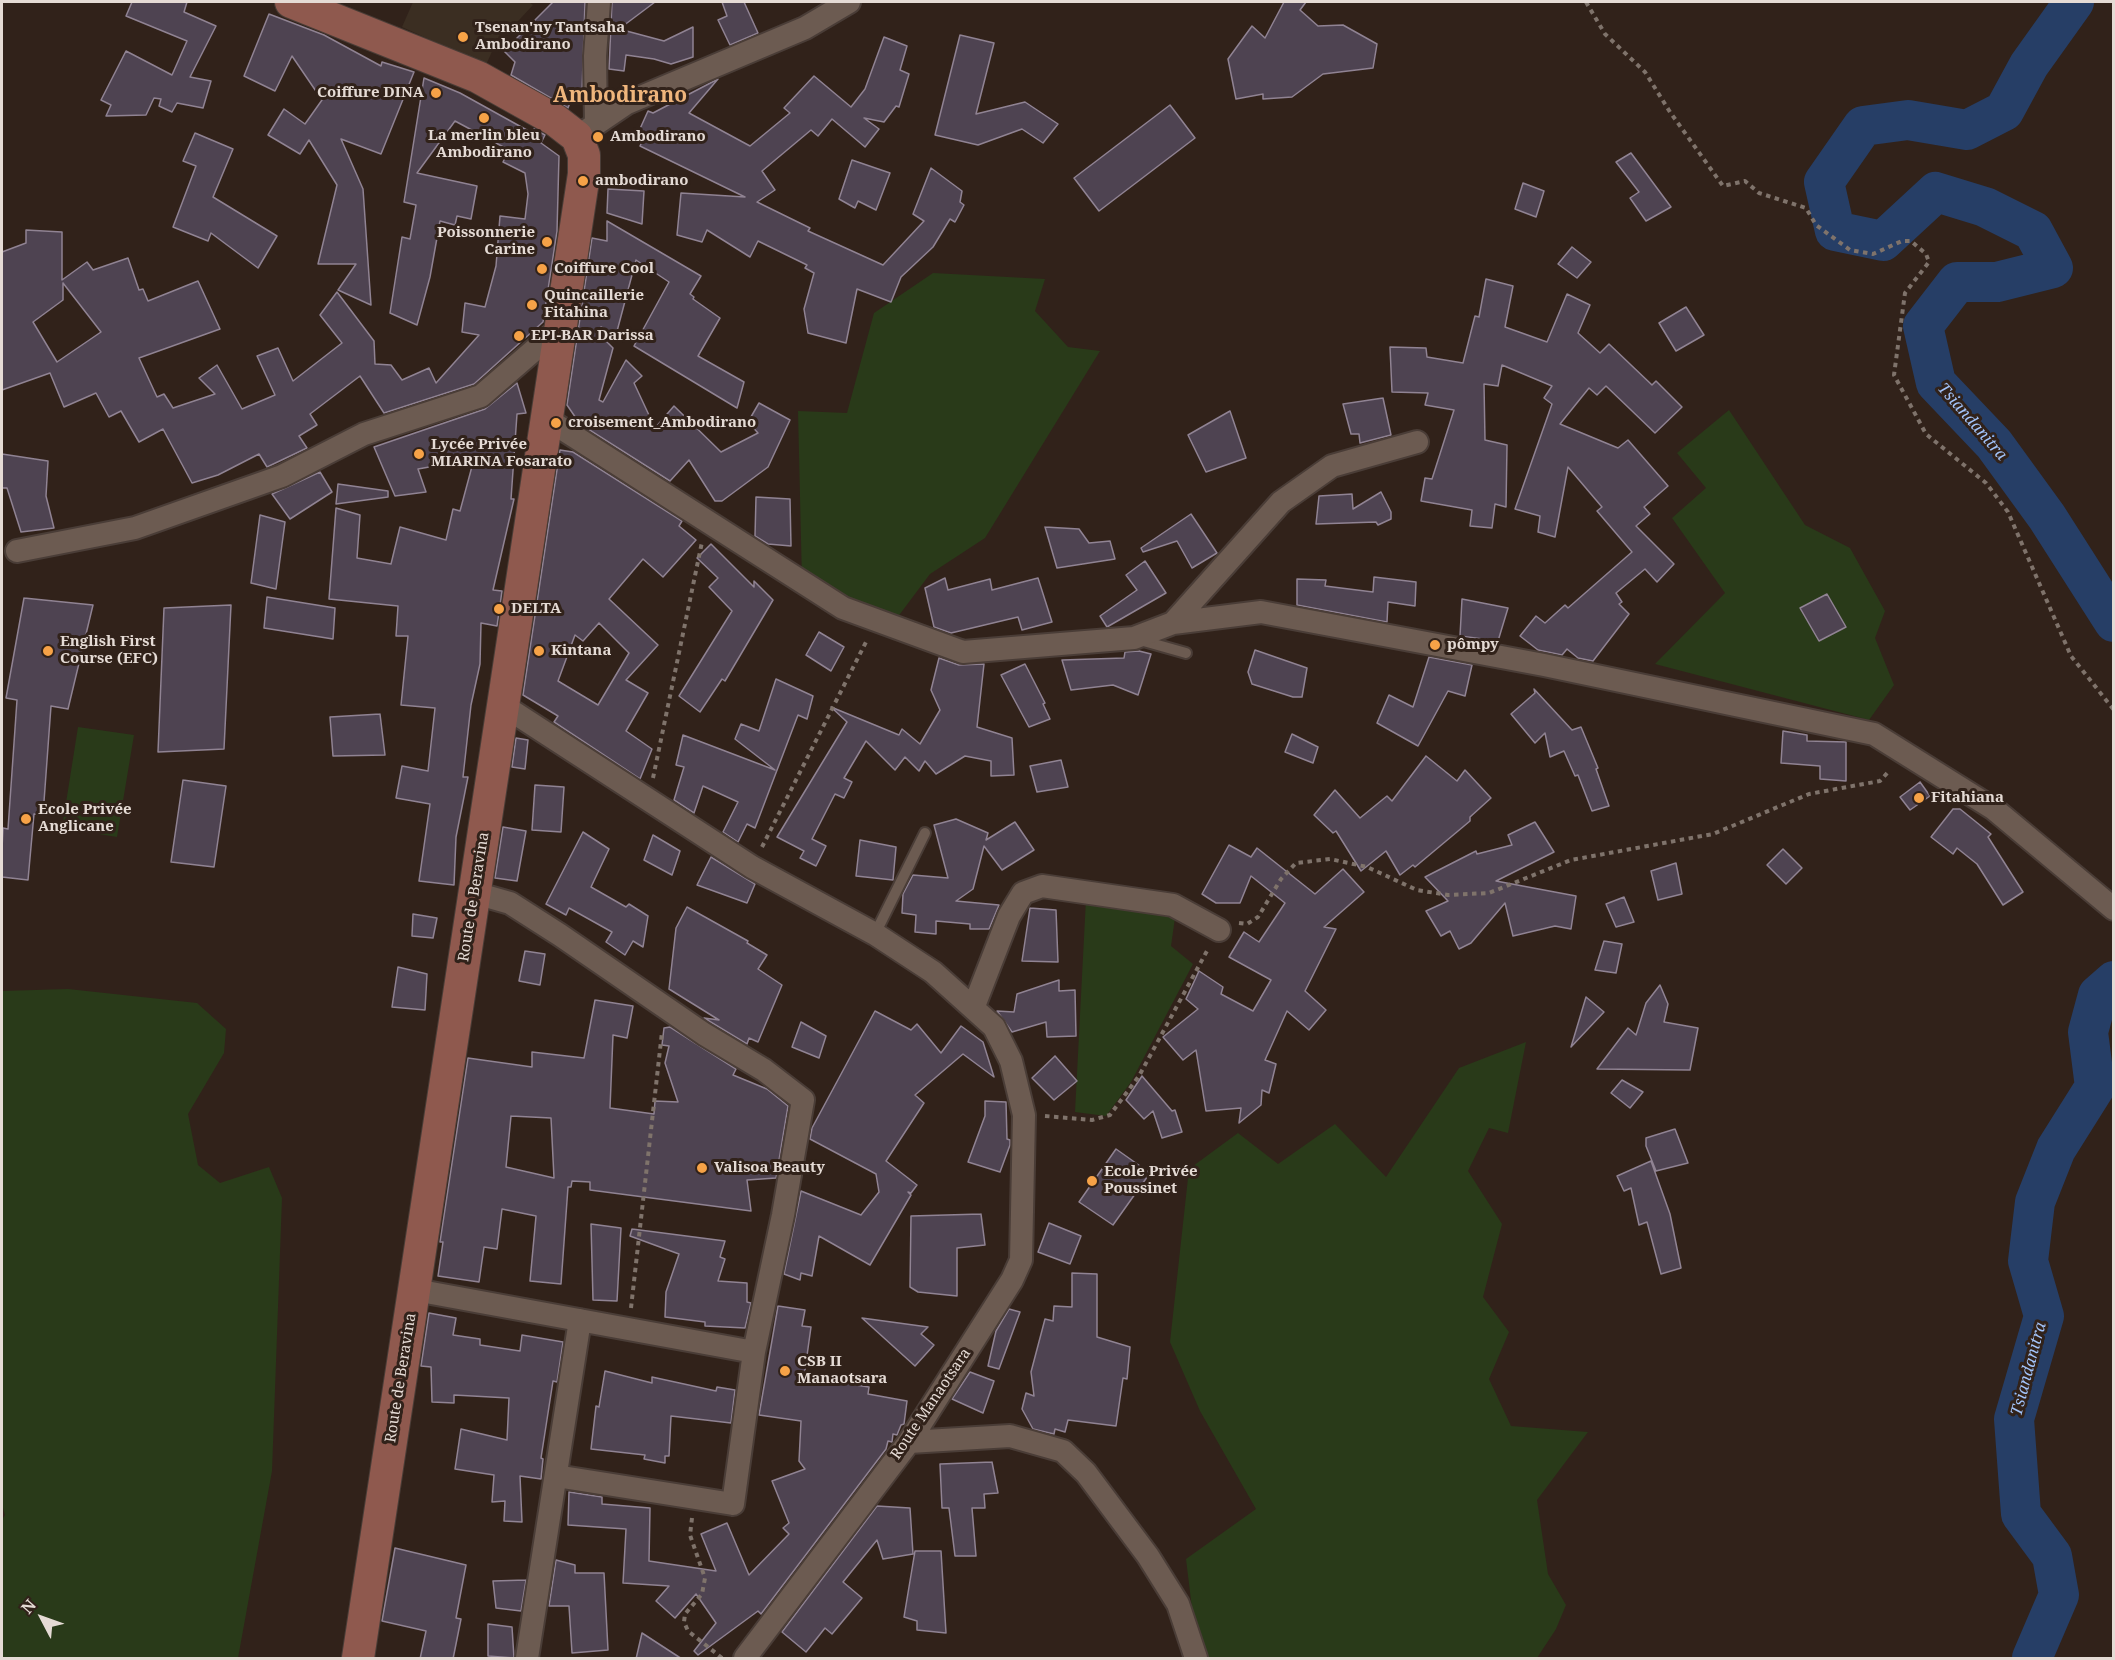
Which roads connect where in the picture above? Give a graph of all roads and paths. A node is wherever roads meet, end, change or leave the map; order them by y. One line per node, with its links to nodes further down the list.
1 (291, 2): 5 (street)
2 (599, 2): 5 (street)
3 (849, 2): 5 (street)
4 (1586, 2): 16 (path)
5 (586, 131): 6 (street, Route de Beravina)
6 (562, 326): 7 (street, Route de Beravina); 10 (street)
7 (547, 420): 9 (street); 15 (street, Route de Beravina)
8 (1417, 442): 12 (street)
9 (706, 520): 11 (street); 18 (path)
10 (17, 551)
11 (878, 619): 13 (street); 20 (path)
12 (1173, 623): 13 (street); 17 (street)
13 (1134, 638): 14 (lane)
14 (1186, 653)
15 (504, 706): 18 (street, Route Manaotsara); 21 (street, Route de Beravina)
16 (2114, 710)
17 (1904, 753): 22 (street); 23 (path)
18 (649, 800): 20 (street, Route Manaotsara)
19 (926, 833): 24 (lane)
20 (752, 867): 24 (street, Route Manaotsara)
21 (475, 893): 26 (street); 28 (street, Route de Beravina)
22 (2114, 909)
23 (1219, 930): 25 (street); 27 (path)
24 (875, 934): 25 (street, Route Manaotsara)
25 (974, 1006): 27 (street, Route Manaotsara)
26 (665, 1008): 30 (path); 31 (street)
27 (1023, 1115): 32 (street, Route Manaotsara)
28 (415, 1290): 29 (street); 35 (street, Route de Beravina)
29 (580, 1320): 30 (street); 33 (street)
30 (629, 1329): 31 (street)
31 (754, 1352): 34 (street)
32 (909, 1442): 38 (street, Route Manaotsara); 39 (street)
33 (556, 1476): 34 (street); 36 (street)
34 (694, 1499): 37 (path)
35 (358, 1659)
36 (526, 1659)
37 (722, 1659)
38 (745, 1659)
39 (1196, 1659)

